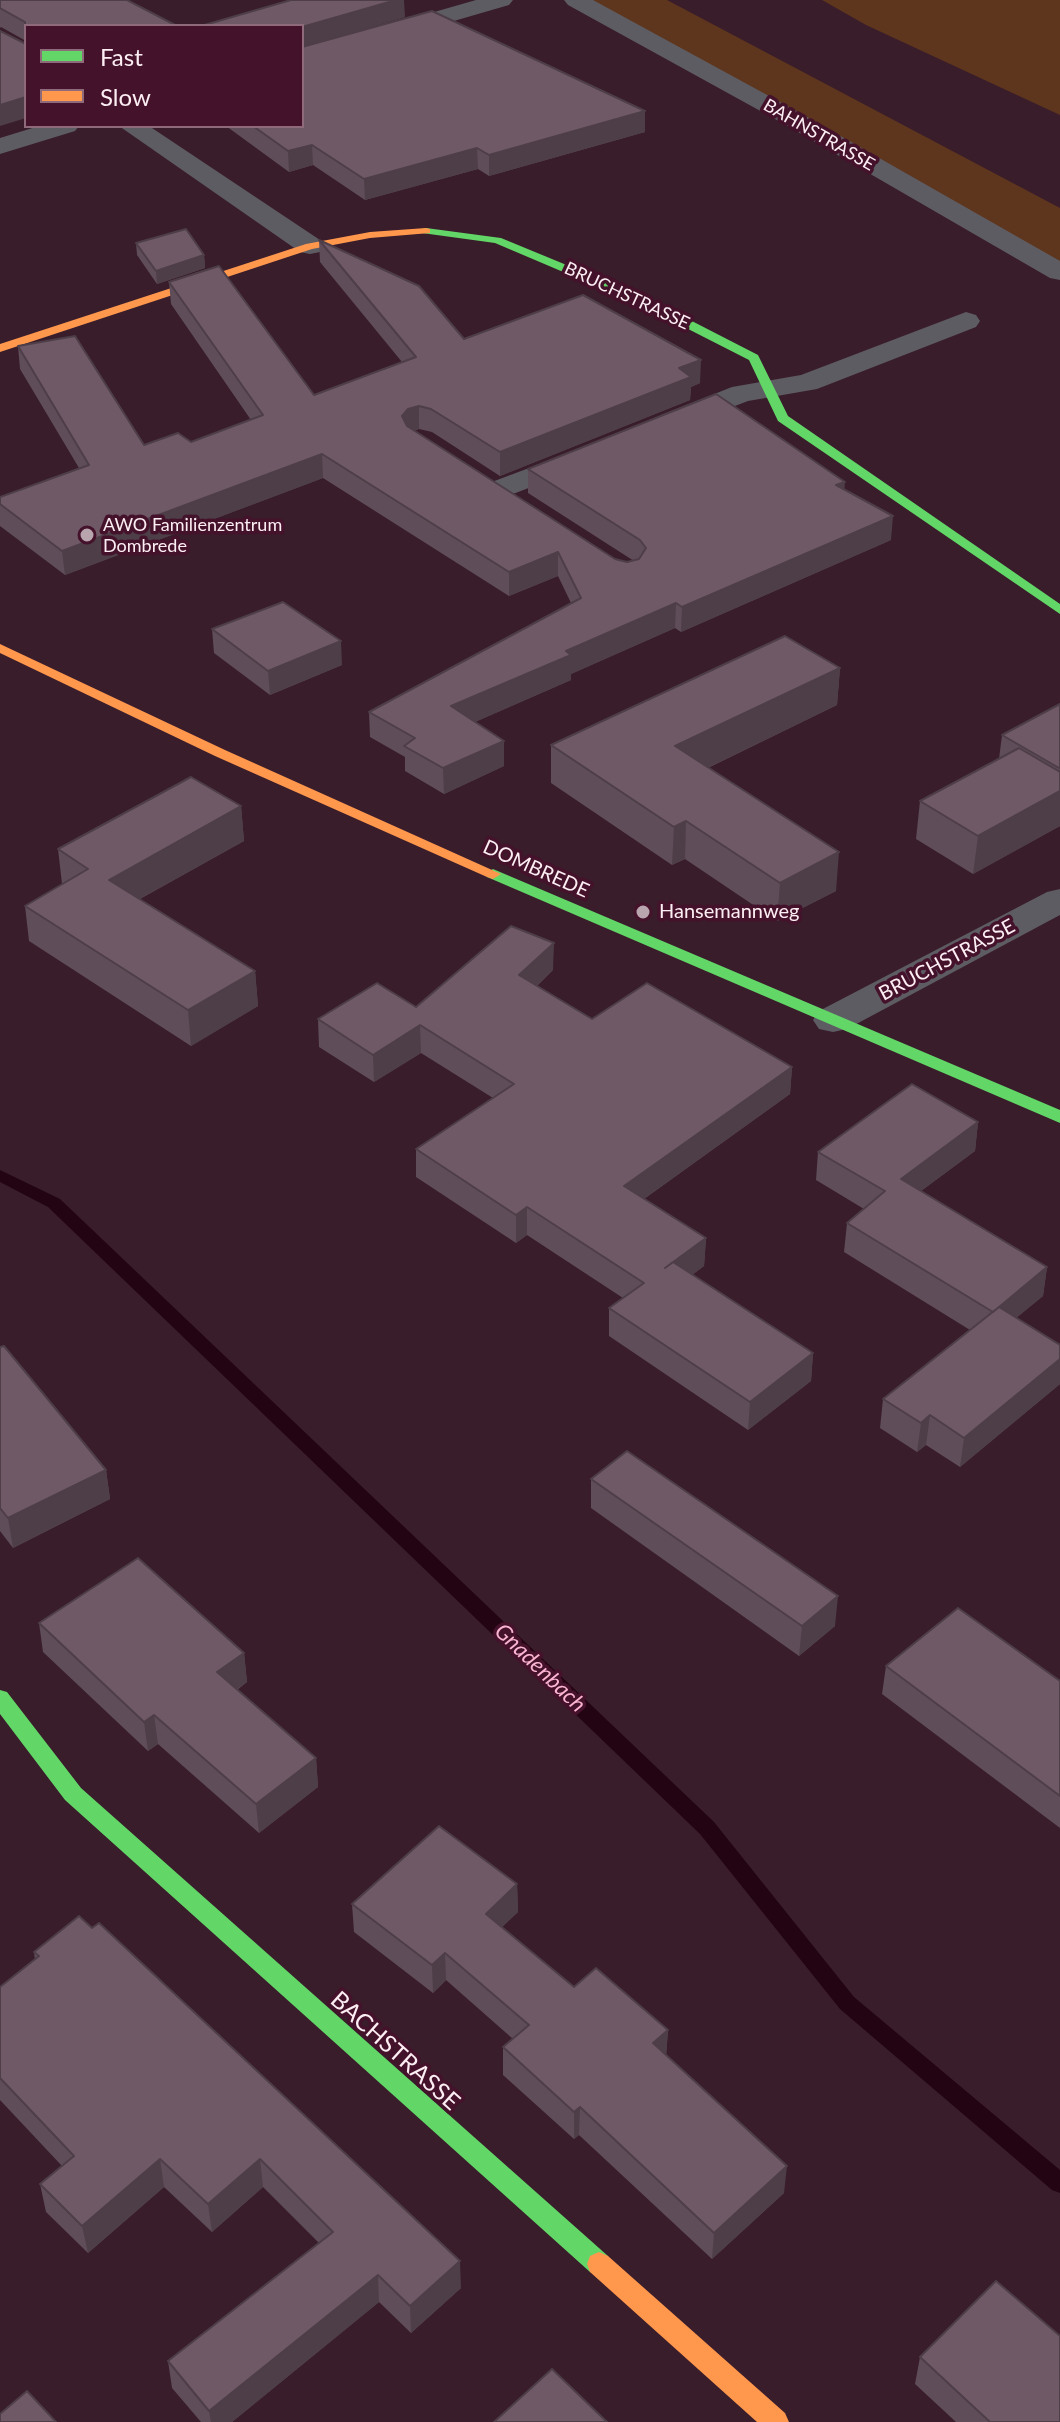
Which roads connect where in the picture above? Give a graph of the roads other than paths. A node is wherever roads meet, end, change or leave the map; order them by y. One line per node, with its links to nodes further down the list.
1 (501, 0): 3 (street)
2 (576, 0): 8 (street, BAHNSTRASSE)
3 (304, 57)
4 (59, 128): 6 (street)
5 (135, 128): 7 (street)
6 (0, 146)
7 (310, 246): 10 (street, BRUCHSTRASSE); 11 (street, BRUCHSTRASSE)
8 (1060, 272)
9 (966, 321): 11 (street)
10 (0, 348)
11 (768, 389): 12 (street); 15 (street, BRUCHSTRASSE)
12 (642, 433)
13 (600, 450): 14 (street)
14 (473, 474)
15 (1060, 610)
16 (0, 648): 18 (street, DOMBREDE)
17 (1060, 900): 18 (street, BRUCHSTRASSE)
18 (833, 1020): 19 (street, DOMBREDE)
19 (1060, 1117)
20 (0, 1698): 21 (street, BACHSTRASSE)
21 (776, 2422)

